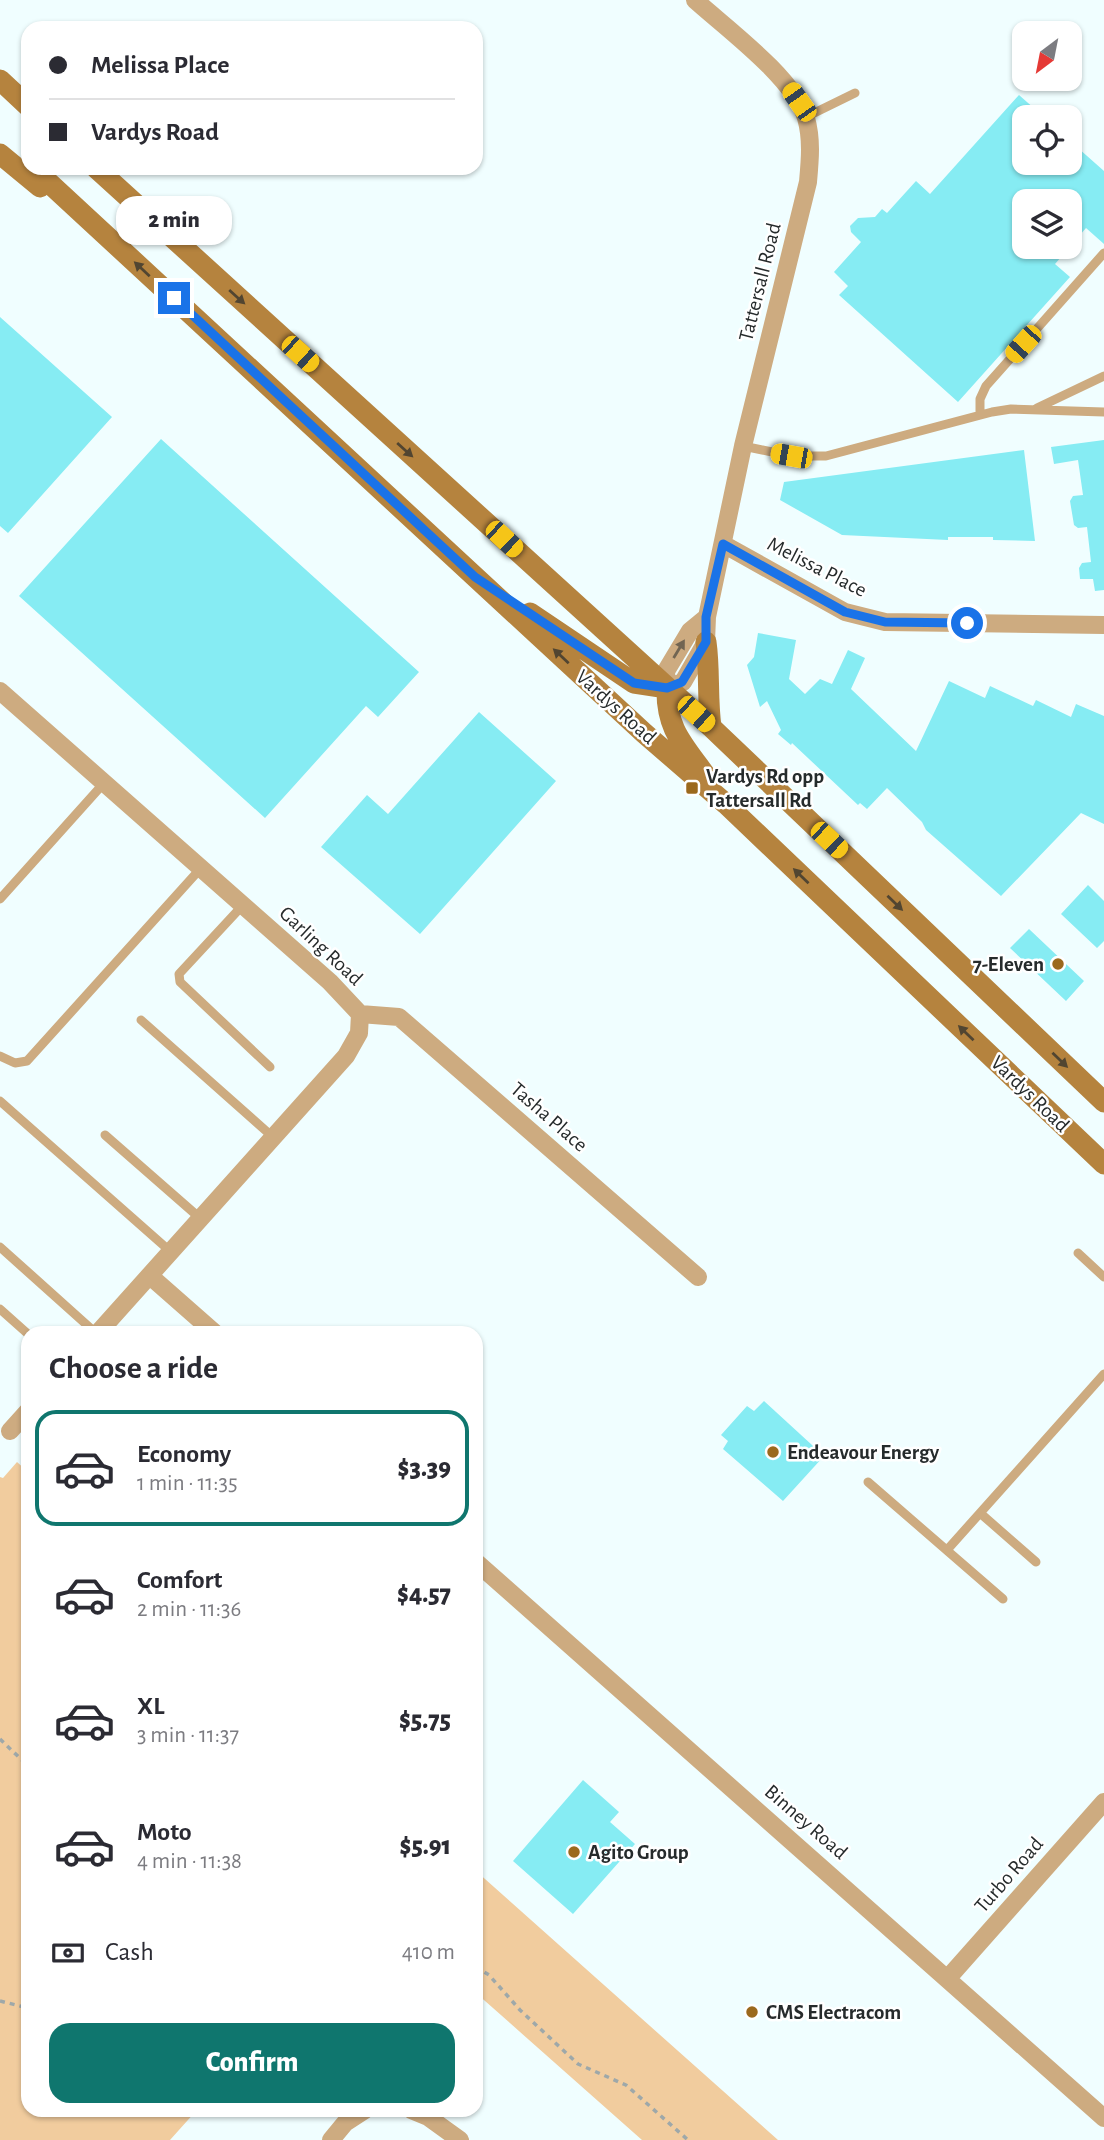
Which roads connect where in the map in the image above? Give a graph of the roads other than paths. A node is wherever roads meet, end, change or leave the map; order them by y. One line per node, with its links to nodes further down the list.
1 (695, 0): 5 (street, Tattersall Road)
2 (0, 80): 4 (main road)
3 (855, 93): 5 (lane)
4 (21, 100)
5 (806, 117): 19 (street, Tattersall Road)
6 (0, 137): 8 (main road)
7 (0, 155): 9 (main road, Vardys Road)
8 (21, 156)
9 (21, 173)
10 (24, 175): 13 (main road, Vardys Road)
11 (41, 175): 13 (main road, Vardys Road)
12 (104, 175): 25 (main road, one-way to 25)
13 (94, 224): 21 (main road, Vardys Road, one-way to 13)
14 (1104, 253): 18 (lane)
15 (1104, 376): 16 (lane)
16 (1036, 409): 17 (lane); 18 (lane)
17 (1104, 412)
18 (980, 415): 19 (lane)
19 (743, 446): 20 (street, Tattersall Road)
20 (723, 544): 22 (street, Tattersall Road); 23 (street, Melissa Place)
21 (475, 577): 25 (main road); 29 (main road, Vardys Road, one-way to 21)
22 (706, 617): 24 (street, Tattersall Road); 25 (street, Tattersall Road, one-way to 22)
23 (1104, 625)
24 (706, 642): 25 (street); 27 (main road)
25 (667, 688): 27 (main road); 29 (main road)
26 (0, 691): 28 (street, Garling Road)
27 (711, 727): 38 (main road, one-way to 38)
28 (104, 783): 30 (street, Garling Road); 31 (lane)
29 (726, 804): 41 (main road, Vardys Road, one-way to 29)
30 (201, 868): 32 (street, Garling Road); 35 (lane)
31 (0, 899)
32 (243, 905): 33 (street, Garling Road); 36 (lane)
33 (360, 1014): 40 (street, Garling Road); 47 (street, Tasha Place)
34 (141, 1020): 40 (lane)
35 (0, 1056)
36 (270, 1067)
37 (0, 1101): 44 (lane)
38 (1104, 1102)
39 (105, 1135): 42 (lane)
40 (274, 1138): 42 (street, Garling Road)
41 (1104, 1164)
42 (201, 1219): 44 (street, Garling Road)
43 (0, 1247): 50 (lane)
44 (171, 1252): 46 (street, Garling Road)
45 (1078, 1253): 48 (lane)
46 (150, 1276): 51 (street, Garling Road); 52 (street)
47 (698, 1277)
48 (1104, 1277)
49 (0, 1309): 53 (lane)
50 (88, 1326)
51 (104, 1326)
52 (207, 1326)
53 (21, 1328)
54 (1104, 1374): 58 (lane)
55 (21, 1419): 56 (street)
56 (7, 1434)
57 (868, 1482): 59 (lane)
58 (980, 1513): 59 (lane); 60 (lane)
59 (947, 1550): 62 (lane)
60 (1036, 1562)
61 (483, 1568): 64 (street, Binney Road)
62 (1003, 1599)
63 (1104, 1802): 64 (street, Turbo Road)
64 (948, 1978): 67 (street, Binney Road)
65 (354, 2117): 68 (street)
66 (428, 2117): 69 (street)
67 (1104, 2118)
68 (331, 2140)
69 (460, 2140)

